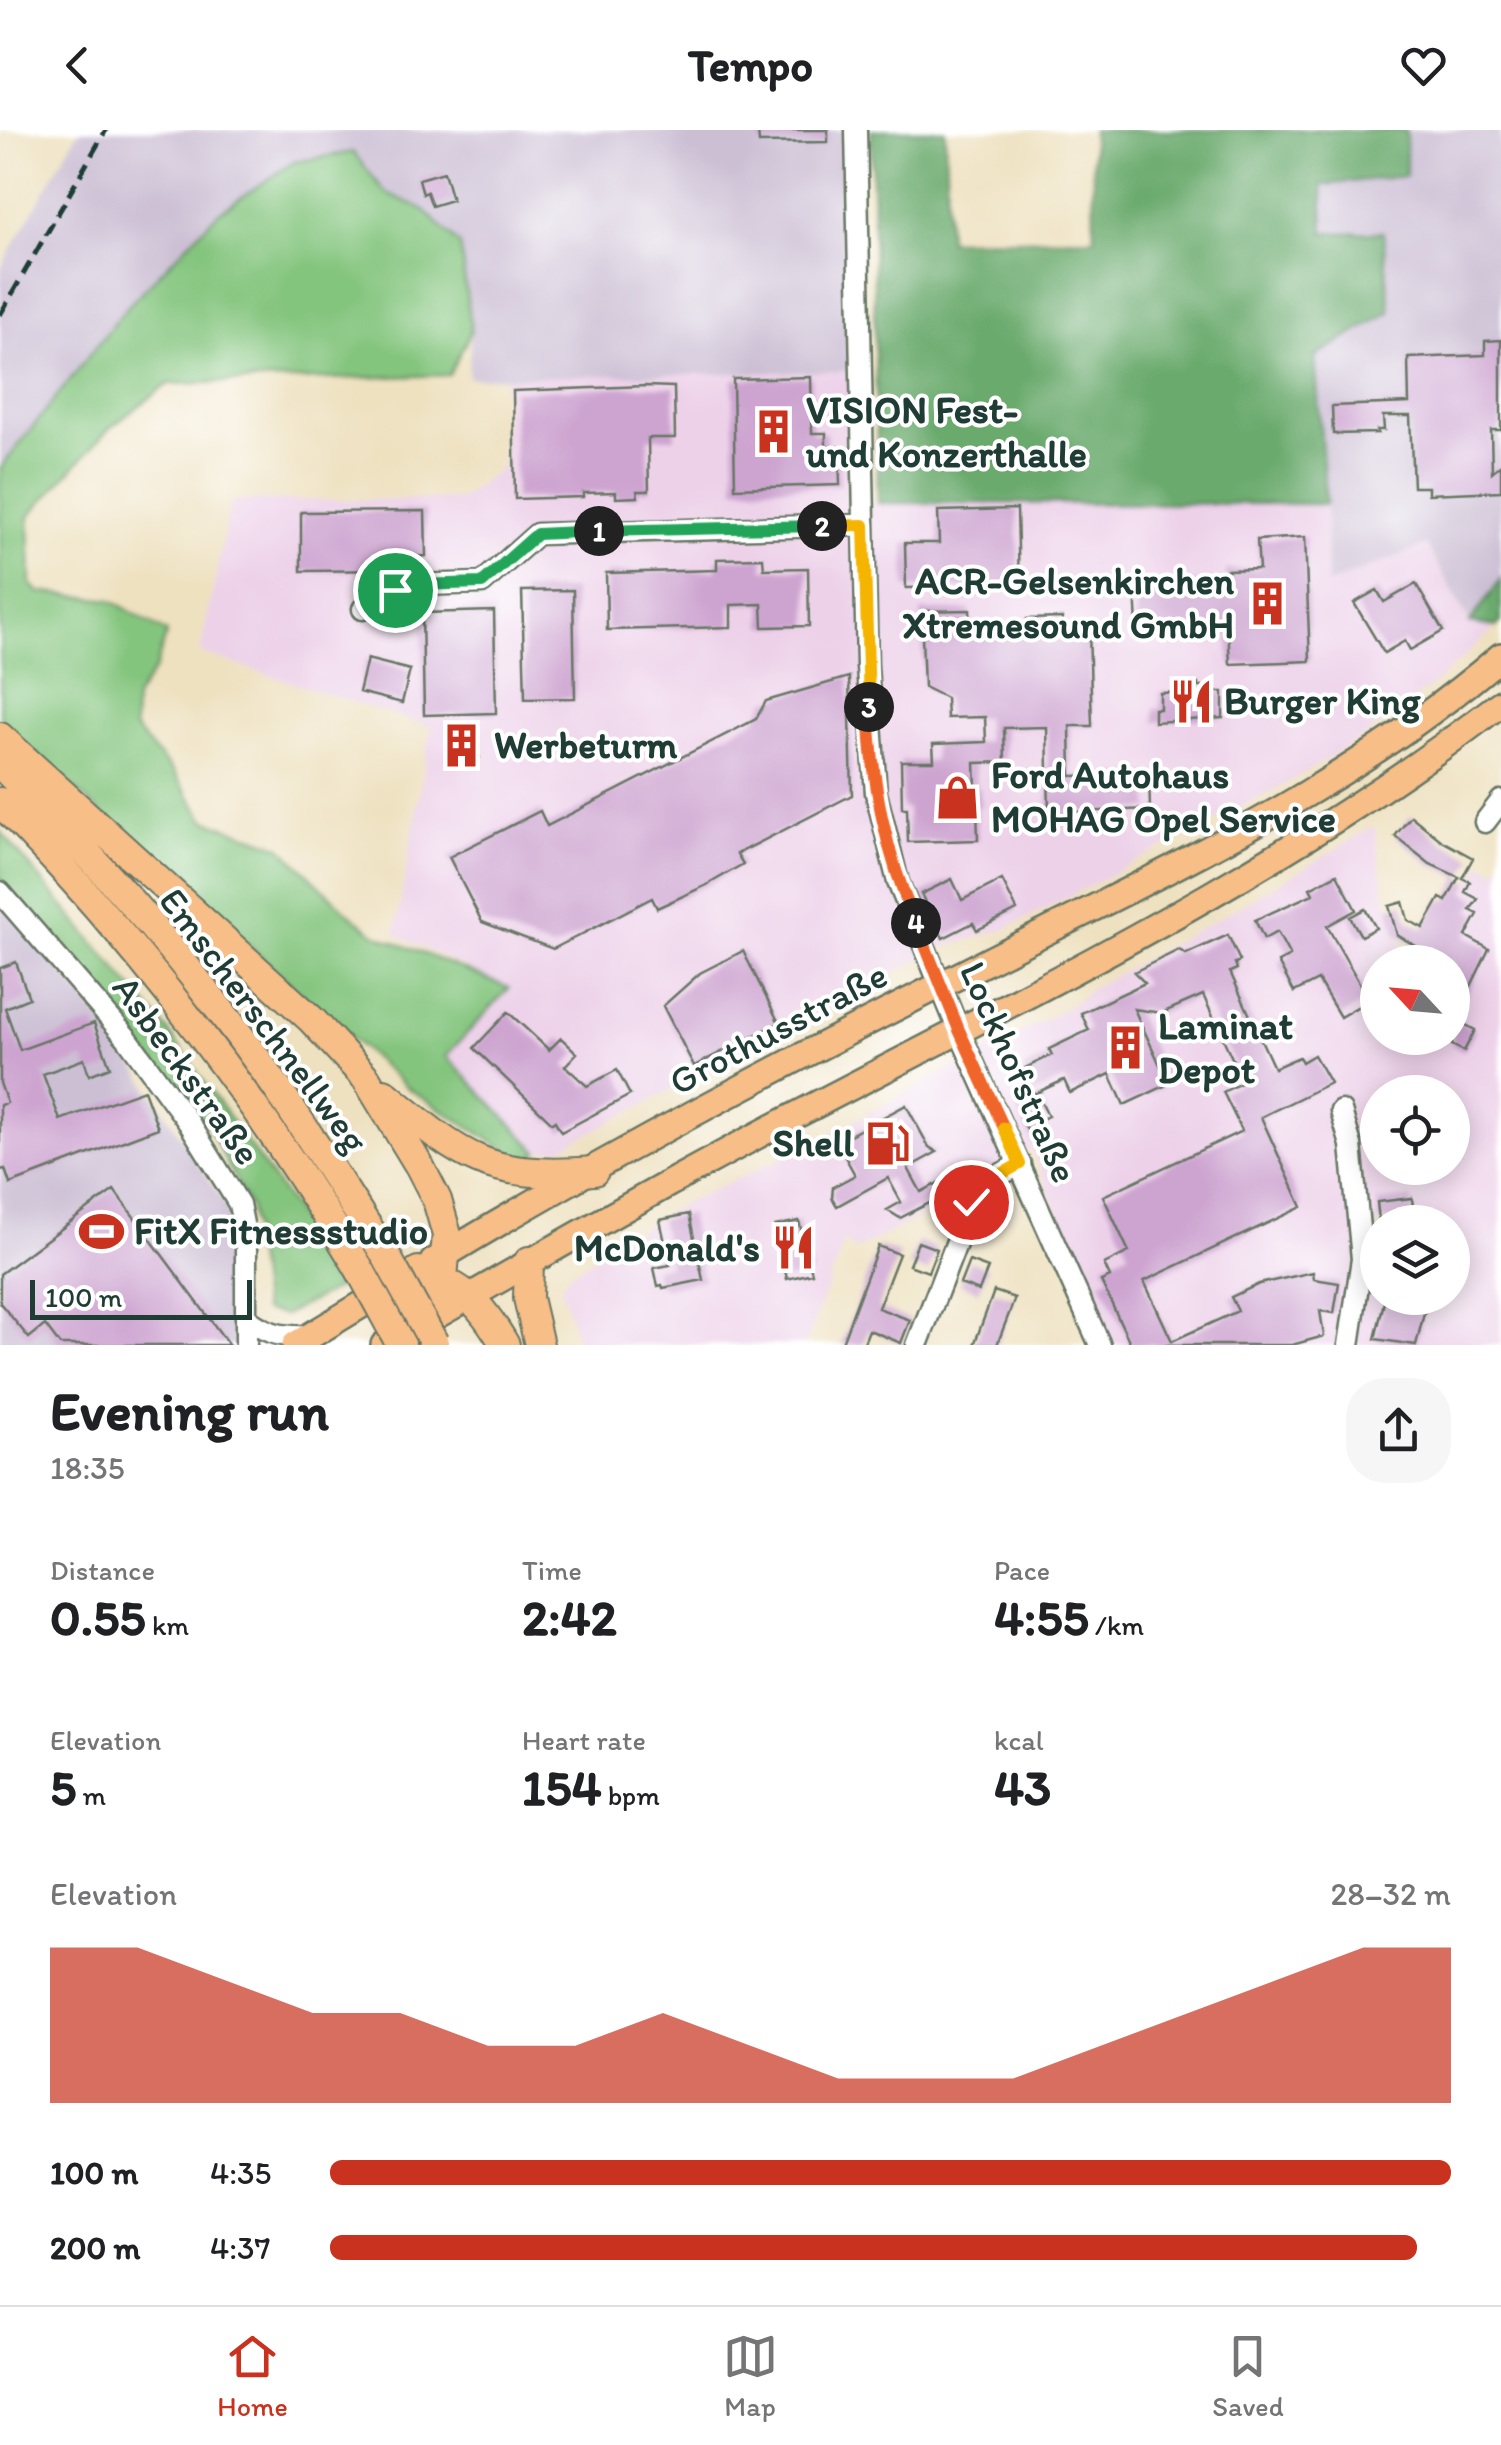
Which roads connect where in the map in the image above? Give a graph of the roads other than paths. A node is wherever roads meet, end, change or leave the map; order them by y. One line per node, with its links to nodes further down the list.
1 (856, 130): 2 (street, Lockhofstraße)
2 (864, 525): 3 (street); 12 (street, Lockhofstraße)
3 (362, 608)
4 (1501, 656): 12 (main road, Grothusstraße)
5 (1501, 703): 13 (main road)
6 (0, 737): 14 (highway)
7 (0, 764): 23 (highway, Emscherschnellweg, bridge)
8 (1501, 801): 10 (street)
9 (0, 802): 23 (highway, Emscherschnellweg, bridge)
10 (1485, 822)
11 (0, 892): 21 (street, Asbeckstraße)
12 (942, 984): 13 (street, Lockhofstraße); 17 (main road, Grothusstraße)
13 (959, 1030): 16 (street, Lockhofstraße); 18 (main road)
14 (366, 1078): 17 (highway); 19 (highway)
15 (1341, 1110): 30 (street)
16 (1020, 1164): 28 (street); 29 (street, Lockhofstraße)
17 (594, 1171): 19 (main road, Grothusstraße)
18 (530, 1261): 20 (main road); 27 (highway)
19 (436, 1268): 20 (highway); 22 (main road, Grothusstraße); 23 (highway)
20 (470, 1296): 23 (main road); 26 (highway)
21 (246, 1318): 22 (street); 24 (street, Asbeckstraße)
22 (302, 1340)
23 (422, 1340): 25 (main road)
24 (246, 1345)
25 (384, 1345)
26 (505, 1345)
27 (539, 1345)
28 (917, 1345)
29 (1100, 1345)
30 (1349, 1345)

